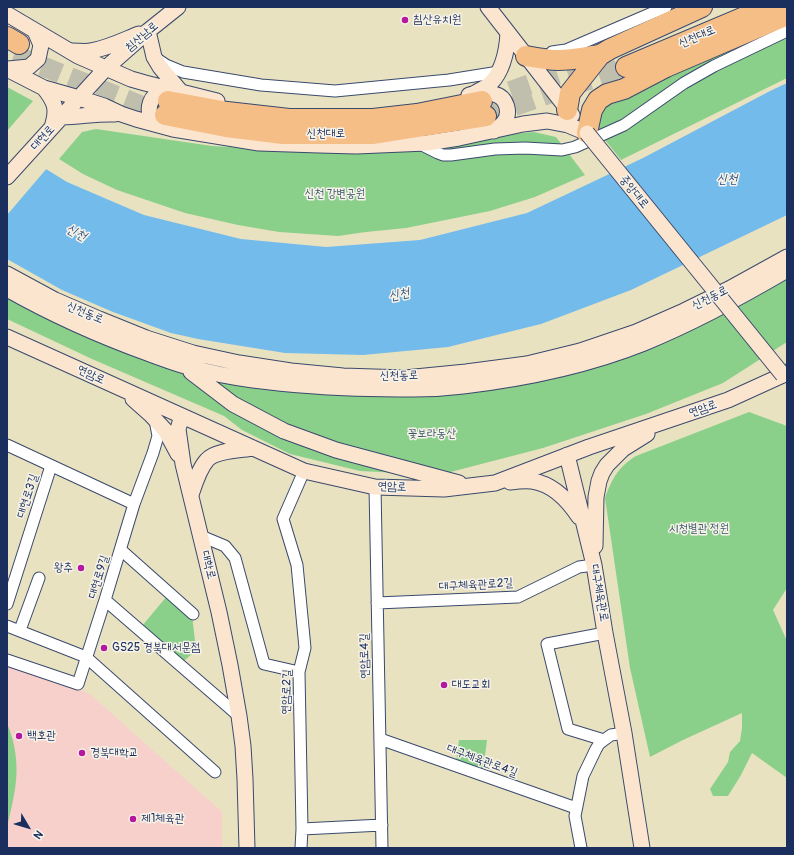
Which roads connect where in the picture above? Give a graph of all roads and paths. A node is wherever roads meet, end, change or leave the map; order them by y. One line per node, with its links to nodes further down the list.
1 (178, 7): 10 (main road, 침산남로)
2 (488, 7): 12 (main road, 중앙대로)
3 (666, 7): 15 (street)
4 (702, 7): 16 (highway)
5 (734, 7): 16 (highway, 신천대로)
6 (768, 7): 16 (highway, 신천대로)
7 (7, 14): 9 (main road)
8 (787, 15): 21 (highway)
9 (35, 31): 13 (main road); 14 (main road)
10 (148, 31): 14 (main road); 17 (main road); 18 (main road, 침산남로)
11 (787, 31): 29 (street)
12 (508, 33): 15 (main road, 중앙대로); 19 (main road)
13 (11, 51): 20 (main road)
14 (70, 51): 18 (main road)
15 (526, 56): 16 (highway); 25 (main road, 중앙대로)
16 (614, 56): 21 (highway); 25 (highway)
17 (154, 57): 19 (street); 23 (main road)
18 (106, 68): 22 (main road, 침산남로); 23 (main road)
19 (499, 72): 24 (main road)
20 (44, 88): 22 (main road); 26 (main road)
21 (624, 89): 28 (highway)
22 (79, 98): 26 (main road, 대현로); 27 (main road)
23 (168, 108): 24 (highway, 신천대로); 27 (main road); 29 (main road)
24 (484, 110): 28 (main road); 29 (main road)
25 (567, 110): 28 (main road, 중앙대로)
26 (59, 113): 27 (main road); 30 (main road, 대현로)
27 (120, 114)
28 (587, 133): 38 (main road, 중앙대로, bridge)
29 (417, 143)
30 (7, 178)
31 (787, 257): 36 (main road, 신천동로)
32 (787, 270): 37 (main road, 신천동로)
33 (7, 274): 36 (main road, 신천동로)
34 (7, 289): 37 (main road, 신천동로)
35 (7, 337): 39 (main road, 연암로)
36 (193, 353): 37 (main road)
37 (192, 368): 52 (main road)
38 (785, 374): 42 (main road, 연암로)
39 (122, 389): 40 (main road, 연암로); 41 (main road)
40 (182, 416): 44 (main road, 연암로); 48 (main road, 대학로)
41 (154, 418): 45 (main road); 46 (street, 대현로9길)
42 (668, 421): 47 (main road, 연암로); 59 (main road)
43 (7, 445): 49 (street, 대현로3길)
44 (253, 448): 50 (main road, 연암로); 54 (main road)
45 (175, 450): 46 (street); 48 (main road)
46 (153, 453): 55 (street, 대현로9길)
47 (567, 455): 51 (main road, 연암로); 56 (main road, 대구체육관로)
48 (183, 464): 54 (main road, 대학로)
49 (51, 466): 55 (street); 63 (street, 대현로3길)
50 (304, 471): 53 (main road, 연암로); 70 (street, 연암로2길)
51 (495, 483): 52 (main road, 연암로); 56 (main road)
52 (467, 486): 53 (main road, 연암로)
53 (375, 487): 62 (street, 연암로4길)
54 (191, 495): 57 (main road, 대학로)
55 (134, 504): 58 (street, 대현로9길)
56 (584, 524): 59 (main road, 대구체육관로)
57 (201, 536): 70 (street); 71 (main road, 대학로)
58 (121, 550): 61 (street, 대현로9길); 64 (street)
59 (594, 565): 62 (street, 대구체육관로2길); 67 (main road, 대구체육관로)
60 (39, 578): 66 (street)
61 (105, 600): 68 (street, 대현로9길); 71 (street)
62 (377, 603): 73 (street, 연암로4길)
63 (7, 604)
64 (193, 614)
65 (7, 626): 66 (street)
66 (20, 630): 68 (street)
67 (605, 633): 72 (main road, 대구체육관로); 74 (street)
68 (86, 657): 69 (street, 대현로9길); 75 (street)
69 (7, 660)
70 (299, 672): 78 (street, 연암로2길)
71 (238, 716): 79 (main road, 대학로)
72 (624, 733): 74 (street); 83 (main road, 대구체육관로)
73 (380, 739): 76 (street, 대구체육관로4길); 77 (street, 연암로4길)
74 (604, 740): 76 (street)
75 (215, 772)
76 (576, 808): 82 (street)
77 (382, 825): 78 (street); 81 (street, 연암로4길)
78 (302, 829): 80 (street, 연암로2길)
79 (247, 848)
80 (301, 848)
81 (382, 848)
82 (581, 848)
83 (642, 848)

